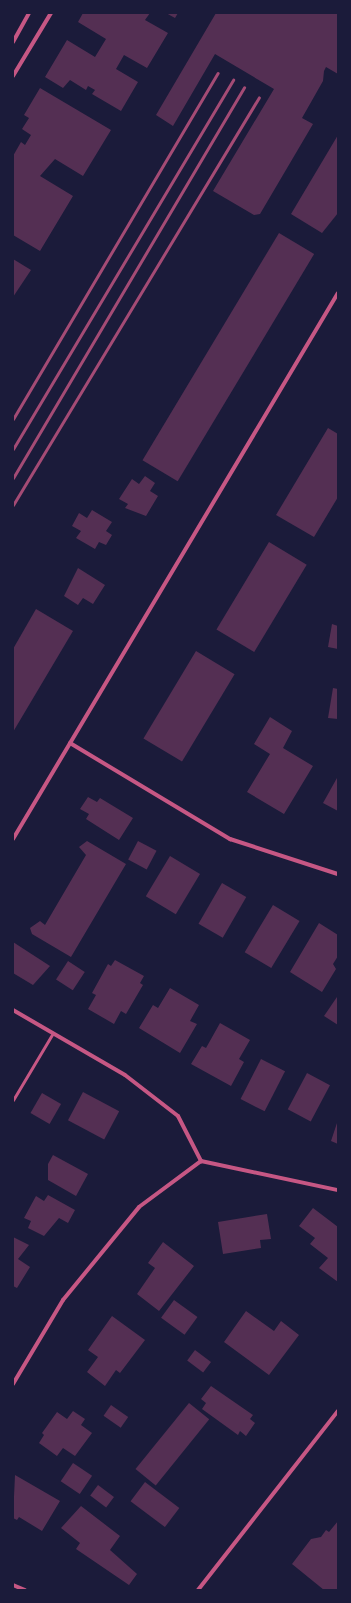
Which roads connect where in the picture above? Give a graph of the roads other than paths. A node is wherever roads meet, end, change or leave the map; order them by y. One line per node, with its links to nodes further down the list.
1 (29, 13): 3 (street)
2 (51, 13): 4 (street)
3 (13, 42)
4 (13, 76)
5 (338, 293): 6 (street)
6 (70, 743): 7 (street); 8 (street)
7 (13, 839)
8 (338, 874)
9 (13, 1010): 10 (street)
10 (53, 1033): 11 (lane); 12 (street)
11 (13, 1100)
12 (201, 1161): 13 (street); 14 (street)
13 (338, 1190)
14 (13, 1384)
15 (338, 1411): 18 (street)
16 (13, 1585): 17 (street)
17 (25, 1590)
18 (198, 1590)

